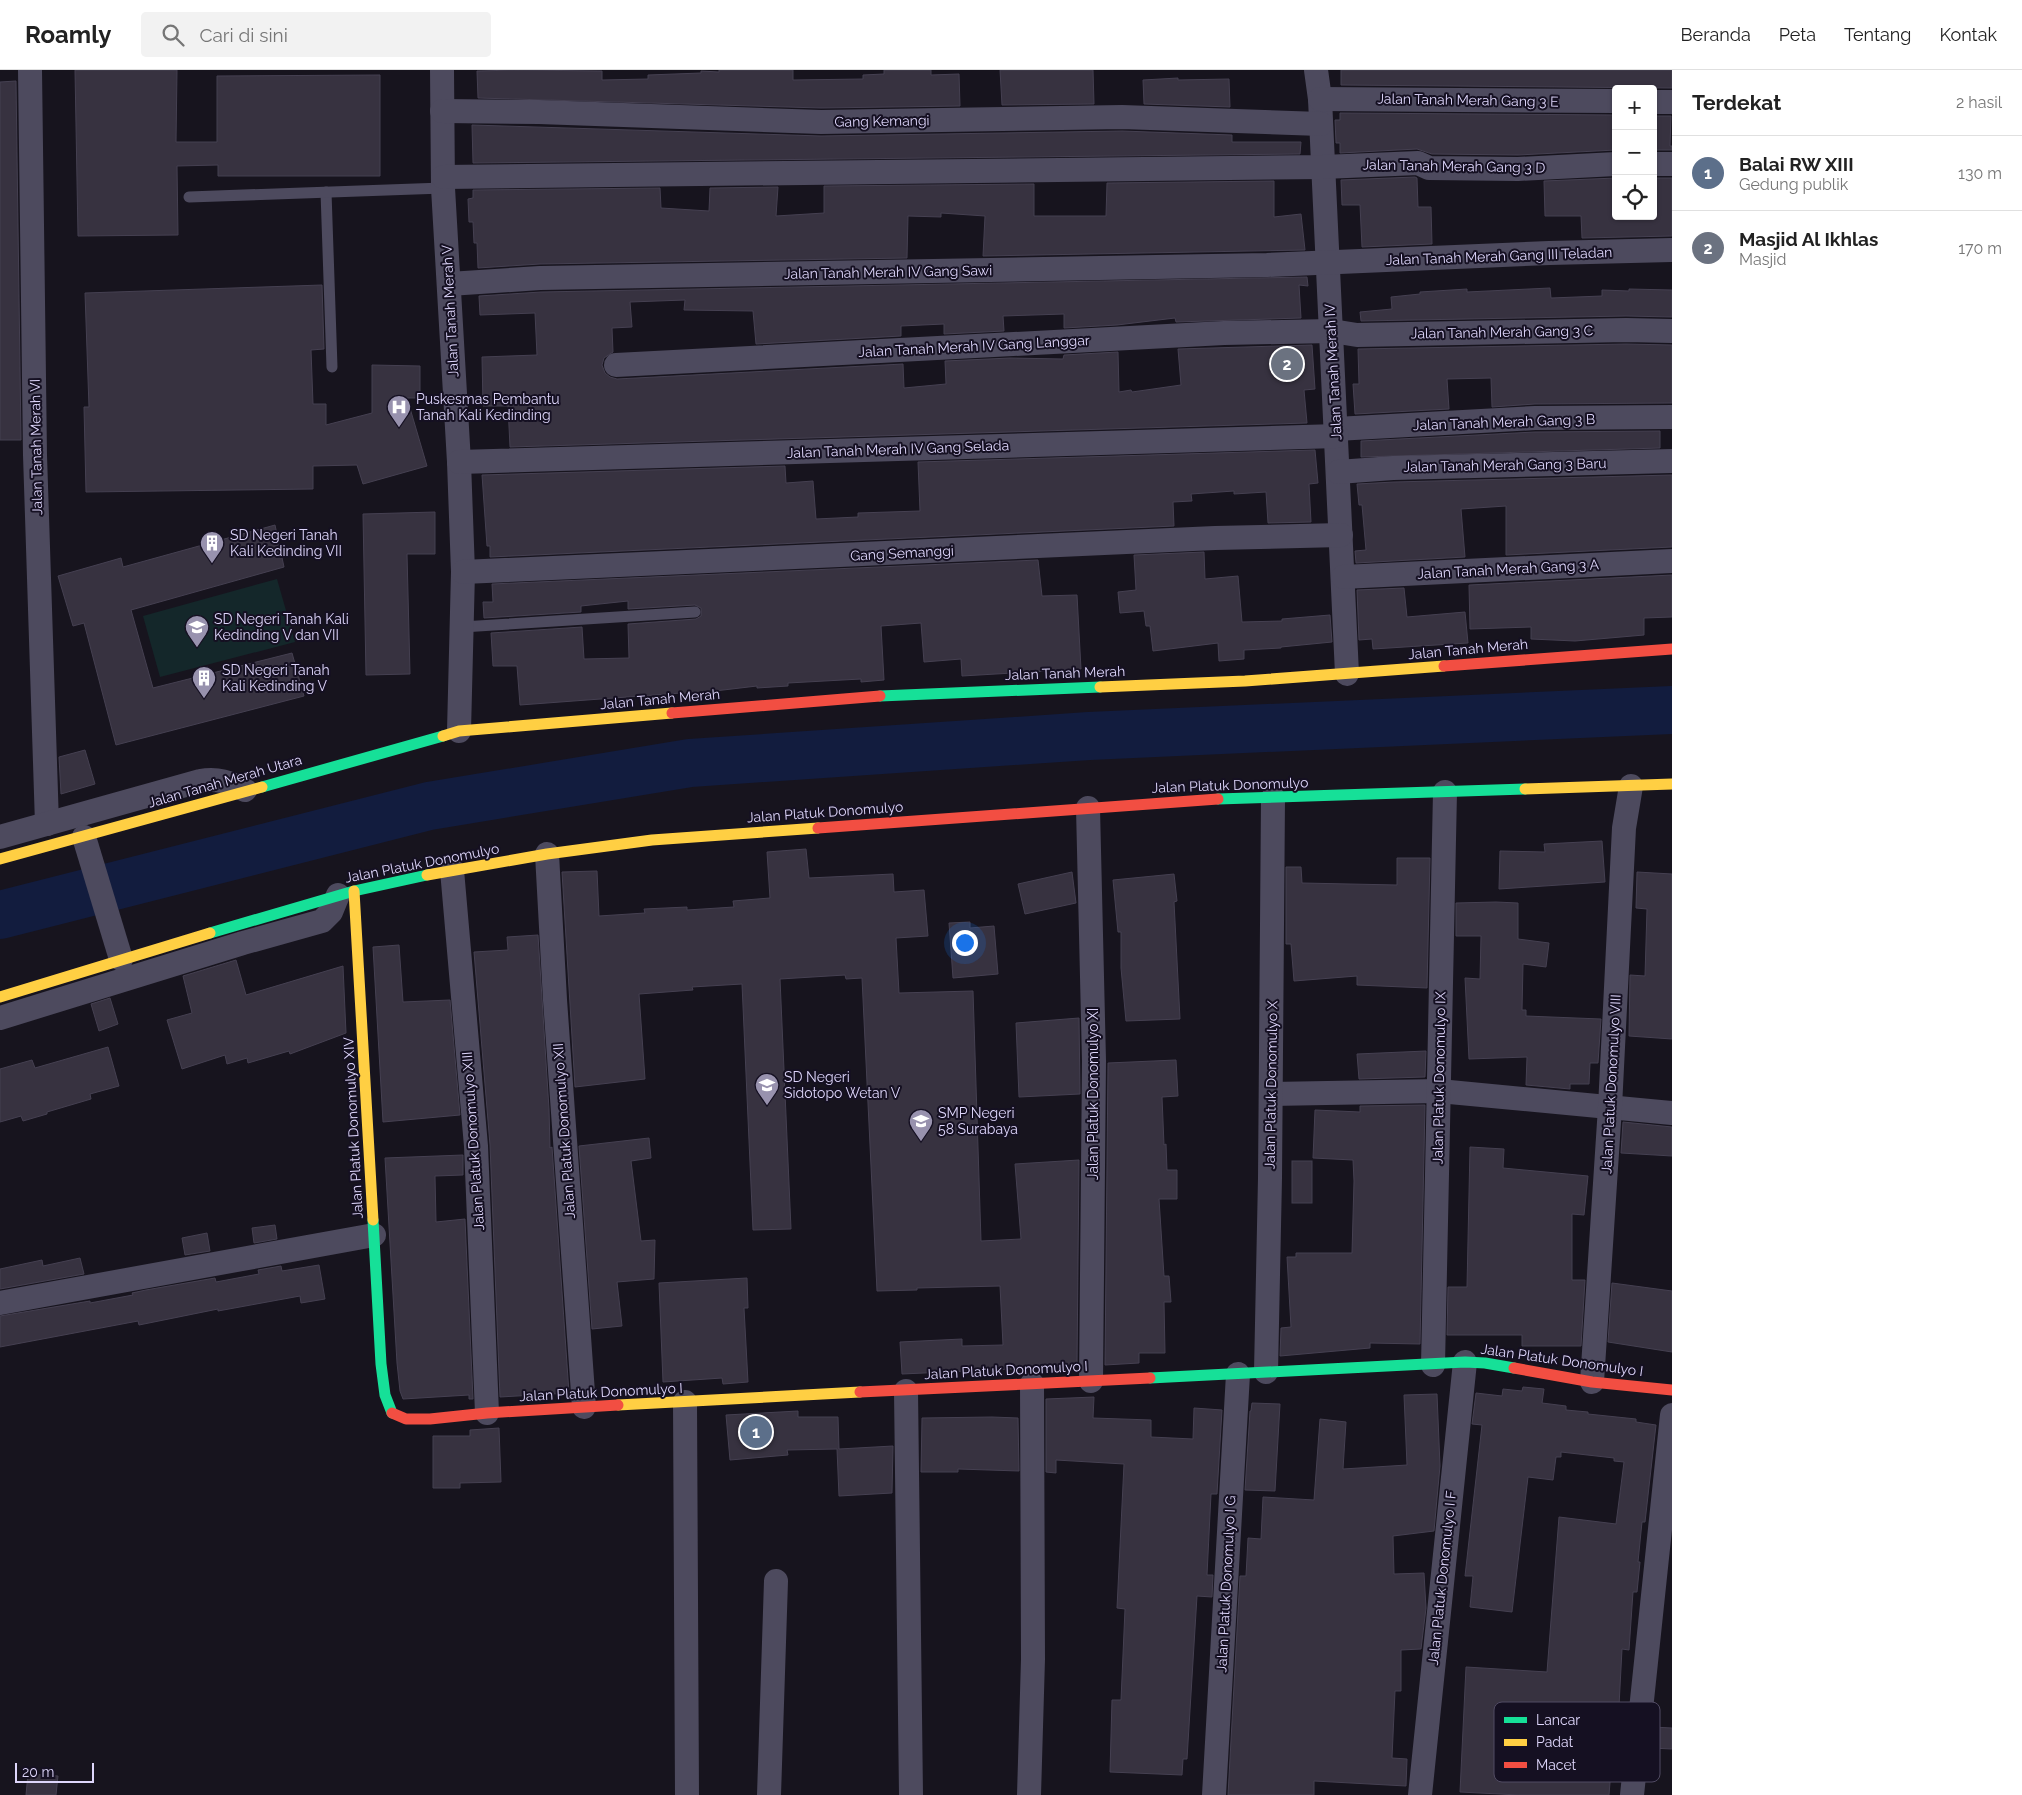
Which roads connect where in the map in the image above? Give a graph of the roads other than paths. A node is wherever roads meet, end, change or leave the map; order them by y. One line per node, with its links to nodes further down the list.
1 (30, 70): 44 (street, Jalan Tanah Merah VI)
2 (442, 70): 8 (street, Jalan Tanah Merah V)
3 (1316, 70): 4 (street, Jalan Tanah Merah IV)
4 (1320, 99): 5 (street, Jalan Tanah Merah Gang 3 E); 9 (street, Jalan Tanah Merah IV)
5 (1612, 101)
6 (1657, 102): 7 (street)
7 (1672, 102)
8 (442, 111): 9 (street, Gang Kemangi); 14 (street, Jalan Tanah Merah V)
9 (1321, 124): 13 (street, Jalan Tanah Merah IV)
10 (1612, 164): 13 (street, Jalan Tanah Merah Gang 3 D)
11 (1657, 164): 12 (street)
12 (1672, 164)
13 (1323, 167): 14 (street, Jalan Tanah Merah Gang 3 D); 18 (street, Jalan Tanah Merah IV)
14 (443, 182): 15 (lane); 19 (street, Jalan Tanah Merah V)
15 (326, 192): 16 (lane); 23 (lane)
16 (188, 197)
17 (1672, 250): 18 (street, Jalan Tanah Merah Gang III Teladan)
18 (1327, 262): 19 (street, Jalan Tanah Merah IV Gang Sawi); 20 (street, Jalan Tanah Merah IV)
19 (449, 284): 27 (street, Jalan Tanah Merah V)
20 (1332, 331): 21 (street, Jalan Tanah Merah Gang 3 C); 22 (street, Jalan Tanah Merah IV Gang Langgar); 25 (street, Jalan Tanah Merah IV)
21 (1672, 331)
22 (616, 365)
23 (332, 367)
24 (1672, 417): 25 (street, Jalan Tanah Merah Gang 3 B)
25 (1336, 433): 27 (street, Jalan Tanah Merah IV Gang Selada); 28 (street, Jalan Tanah Merah IV)
26 (1672, 461): 28 (street, Jalan Tanah Merah Gang 3 Baru)
27 (459, 462): 31 (street, Jalan Tanah Merah V)
28 (1338, 472): 29 (street, Jalan Tanah Merah IV)
29 (1341, 535): 31 (street, Gang Semanggi); 32 (street, Jalan Tanah Merah IV)
30 (1672, 561): 32 (street, Jalan Tanah Merah Gang 3 A)
31 (464, 572): 34 (street, Jalan Tanah Merah V)
32 (1343, 577): 36 (street, Jalan Tanah Merah IV)
33 (695, 612): 34 (lane)
34 (462, 627): 37 (street, Jalan Tanah Merah V)
35 (1672, 648): 36 (street, Jalan Tanah Merah)
36 (1348, 674): 37 (street, Jalan Tanah Merah)
37 (459, 731): 40 (street, Jalan Tanah Merah Utara)
38 (1672, 784): 39 (street, Jalan Platuk Donomulyo)
39 (1631, 786): 41 (street, Jalan Platuk Donomulyo); 56 (street, Jalan Platuk Donomulyo VIII)
40 (245, 790): 44 (street); 46 (street, Jalan Tanah Merah Utara)
41 (1445, 792): 42 (street, Jalan Platuk Donomulyo); 54 (street, Jalan Platuk Donomulyo IX)
42 (1273, 798): 43 (street, Jalan Platuk Donomulyo); 55 (street, Jalan Platuk Donomulyo X)
43 (1088, 808): 47 (street, Jalan Platuk Donomulyo); 65 (street, Jalan Platuk Donomulyo XI)
44 (47, 824): 45 (street)
45 (0, 837)
46 (86, 846): 48 (street, Jalan Tanah Merah Utara); 51 (street)
47 (547, 854): 49 (street, Jalan Platuk Donomulyo); 71 (street, Jalan Platuk Donomulyo XII)
48 (0, 859)
49 (452, 870): 50 (street, Jalan Platuk Donomulyo); 72 (street, Jalan Platuk Donomulyo XIII)
50 (346, 893): 51 (street, Jalan Platuk Donomulyo); 53 (street); 58 (street, Jalan Platuk Donomulyo XIV)
51 (118, 949): 52 (street, Jalan Platuk Donomulyo)
52 (0, 997)
53 (0, 1018)
54 (1439, 1091): 55 (street); 56 (street); 62 (street, Jalan Platuk Donomulyo IX)
55 (1271, 1094): 63 (street, Jalan Platuk Donomulyo X)
56 (1610, 1107): 57 (street); 66 (street, Jalan Platuk Donomulyo VIII)
57 (1672, 1113)
58 (374, 1235): 59 (street); 61 (street, Jalan Platuk Donomulyo XIV)
59 (0, 1303)
60 (1465, 1362): 62 (street, Jalan Platuk Donomulyo I); 66 (street, Jalan Platuk Donomulyo I); 82 (street, Jalan Platuk Donomulyo I F)
61 (380, 1364): 72 (street, Jalan Platuk Donomulyo I)
62 (1433, 1365): 63 (street, Jalan Platuk Donomulyo I)
63 (1266, 1372): 64 (street, Jalan Platuk Donomulyo I)
64 (1238, 1374): 65 (street, Jalan Platuk Donomulyo I); 81 (street, Jalan Platuk Donomulyo I G)
65 (1091, 1381): 67 (street, Jalan Platuk Donomulyo I)
66 (1592, 1382): 68 (street, Jalan Platuk Donomulyo I)
67 (1032, 1384): 69 (street, Jalan Platuk Donomulyo I); 80 (street)
68 (1672, 1390)
69 (906, 1391): 70 (street, Jalan Platuk Donomulyo I); 79 (street)
70 (685, 1402): 71 (street, Jalan Platuk Donomulyo I); 77 (street)
71 (584, 1408): 72 (street, Jalan Platuk Donomulyo I)
72 (487, 1413)
73 (1672, 1415): 75 (street)
74 (776, 1580): 78 (street)
75 (1642, 1702)
76 (1633, 1782): 83 (street)
77 (687, 1795)
78 (769, 1795)
79 (911, 1795)
80 (1029, 1795)
81 (1214, 1795)
82 (1420, 1795)
83 (1632, 1795)

